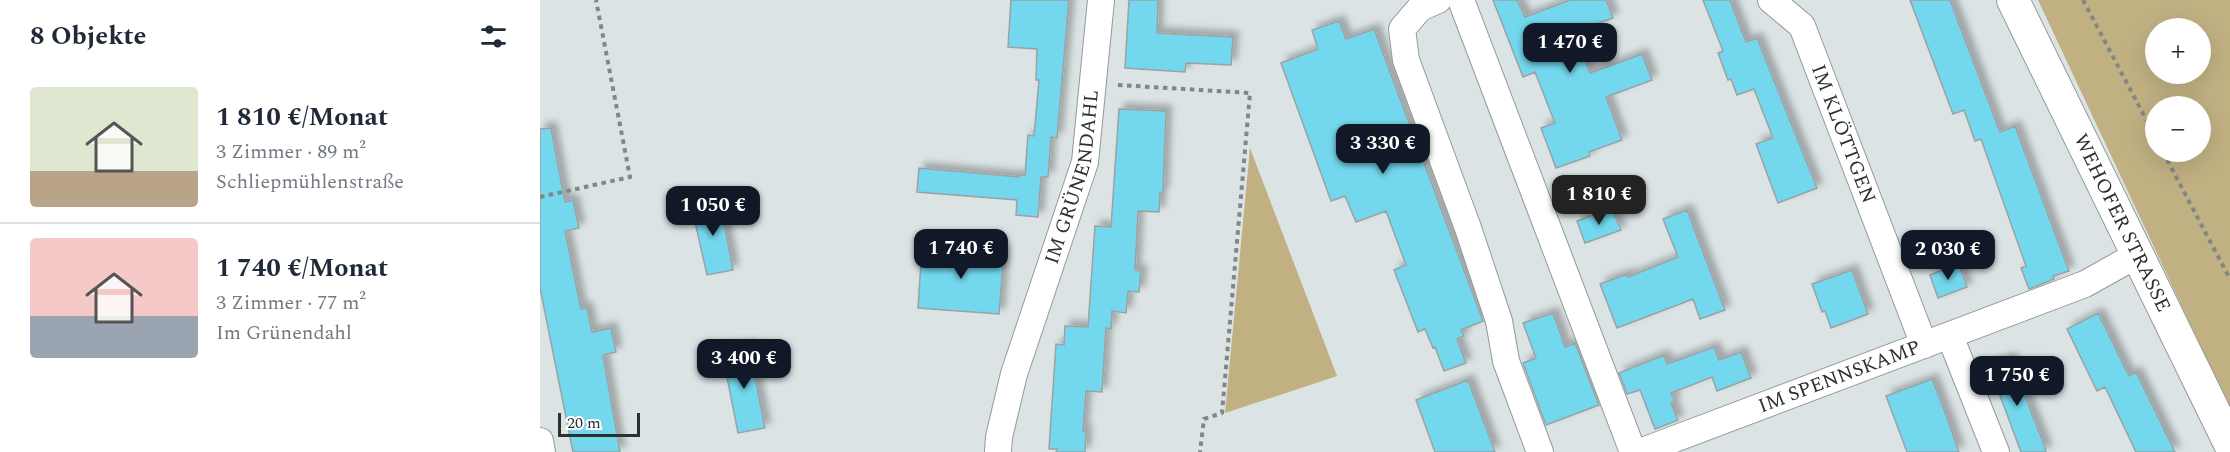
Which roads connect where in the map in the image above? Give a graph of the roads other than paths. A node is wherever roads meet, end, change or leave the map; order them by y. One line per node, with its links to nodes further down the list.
1 (1101, 0): 12 (street, IM GRÜNENDAHL)
2 (1438, 0): 13 (street)
3 (1461, 0): 14 (street)
4 (1771, 0): 8 (street, IM KLÖTTGEN)
5 (2013, 0): 6 (street, WEHOFER STRASSE)
6 (2137, 255): 7 (street, IM SPENNSKAMP); 10 (street, WEHOFER STRASSE)
7 (1950, 336): 8 (street, IM SPENNSKAMP); 16 (street)
8 (1924, 345): 15 (street, IM SPENNSKAMP)
9 (540, 441): 11 (street)
10 (2230, 444)
11 (542, 452)
12 (998, 452)
13 (1540, 452)
14 (1633, 452)
15 (1640, 452)
16 (1996, 452)

